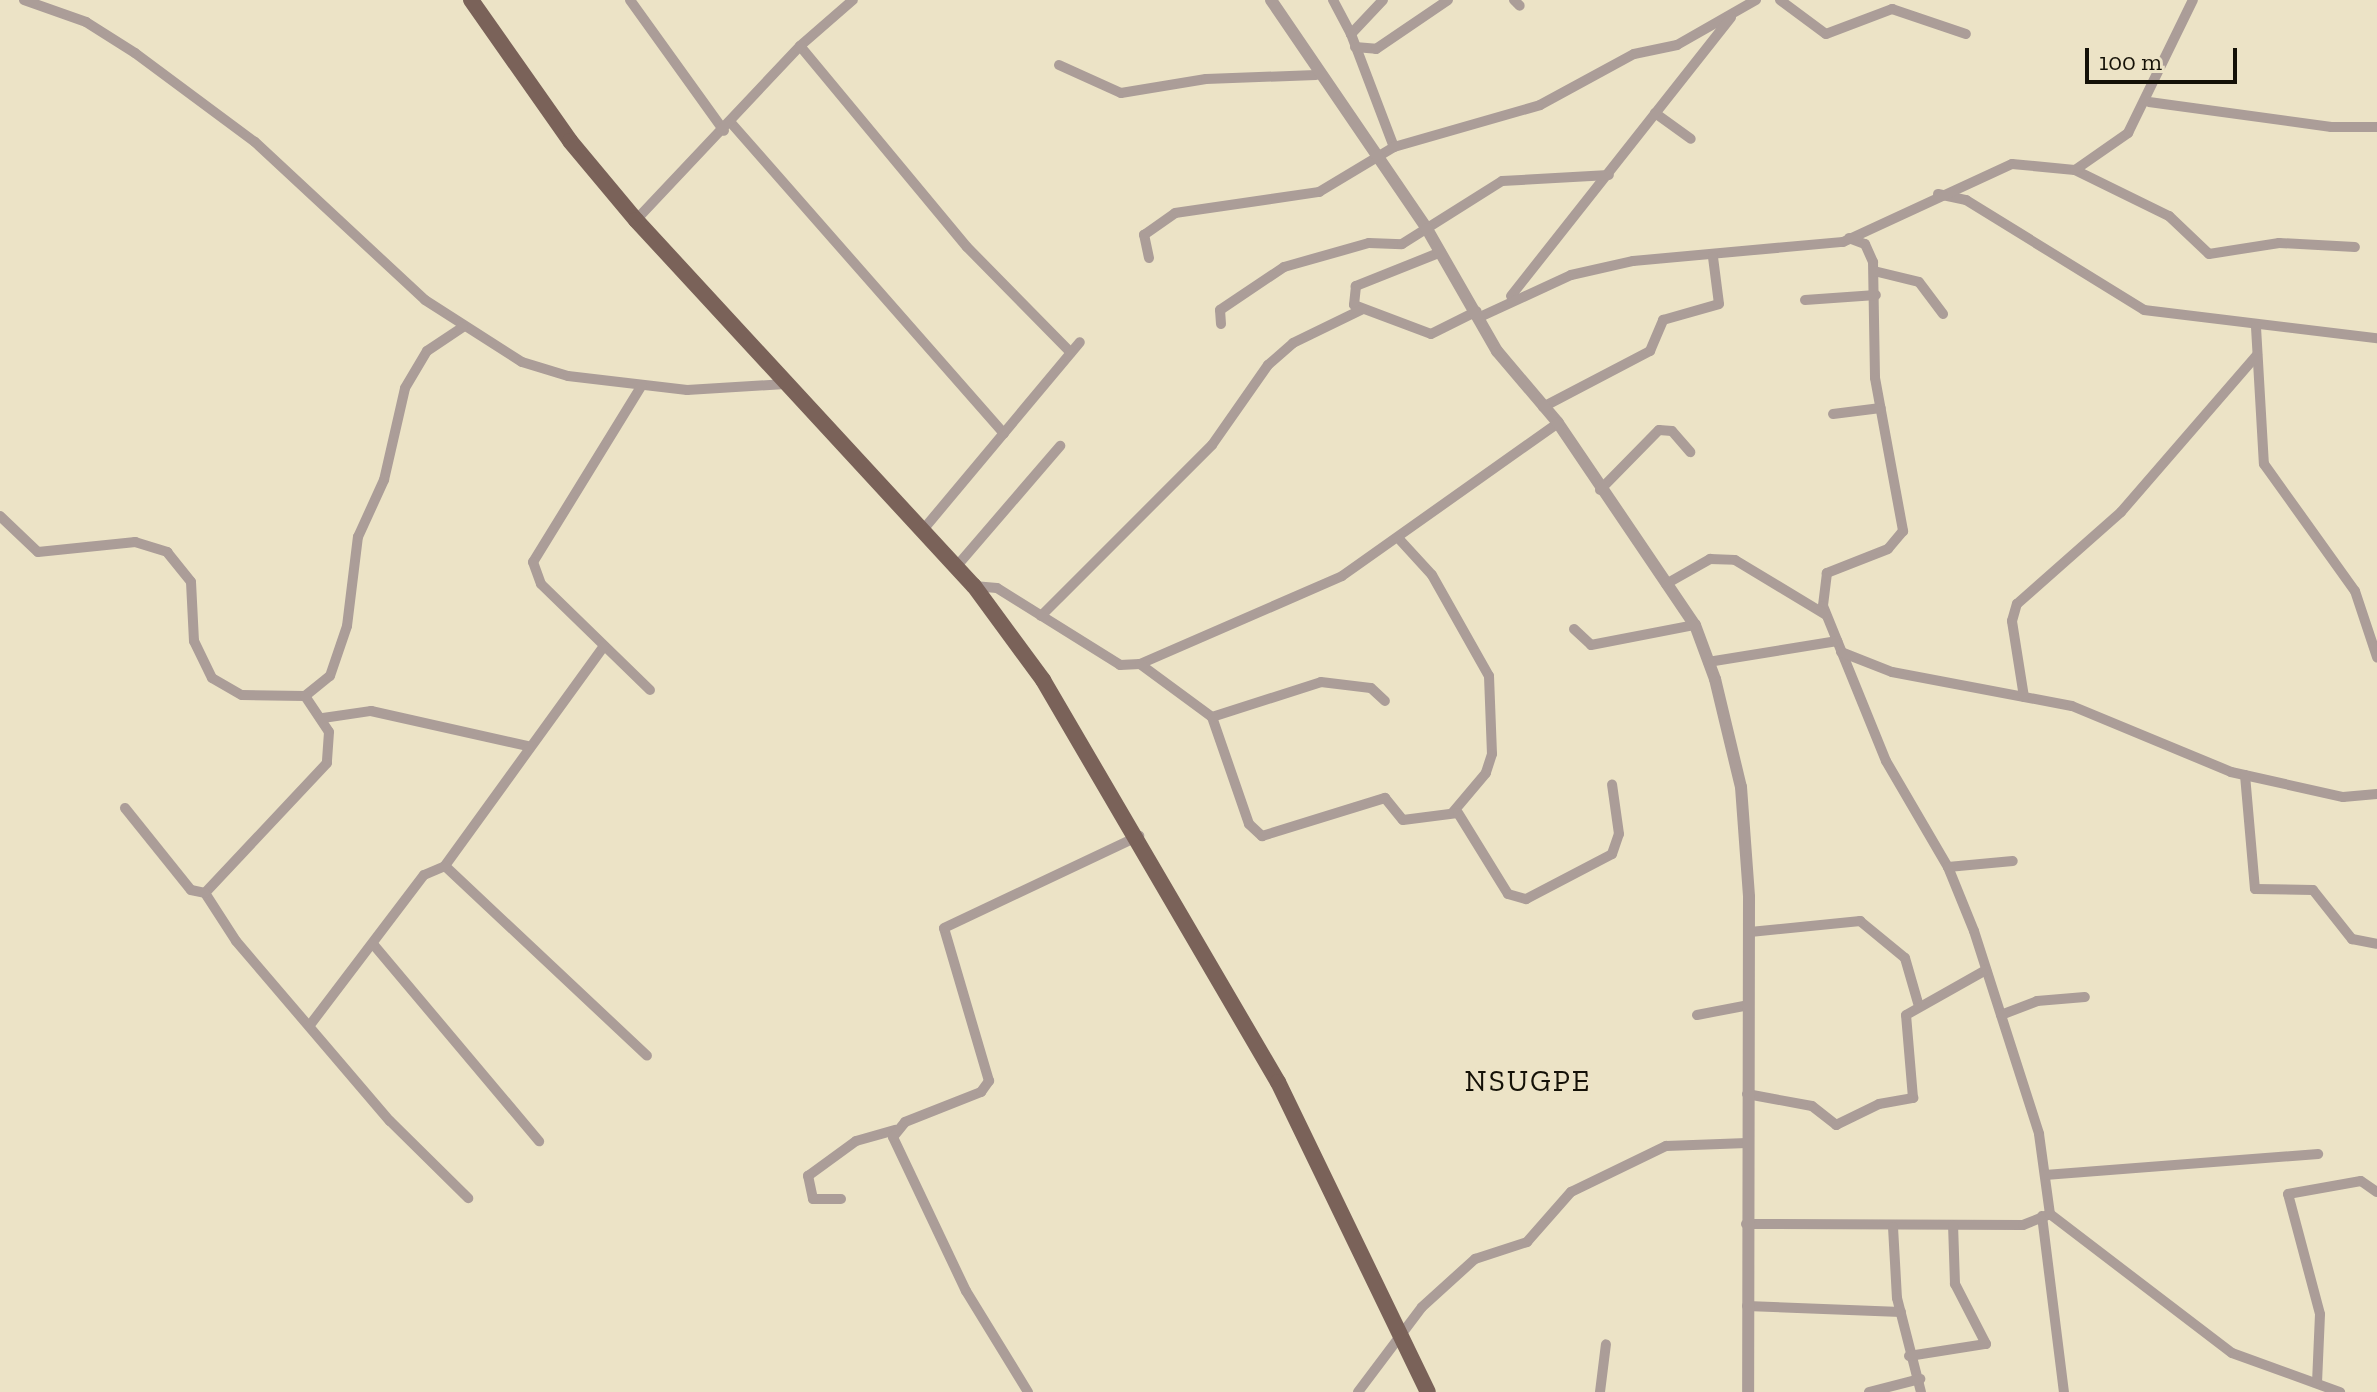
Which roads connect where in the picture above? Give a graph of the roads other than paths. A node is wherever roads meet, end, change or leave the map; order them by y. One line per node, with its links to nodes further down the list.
1 (24, 0): 14 (street)
2 (51, 0): 14 (street)
3 (471, 0): 31 (main road)
4 (630, 0): 23 (street)
5 (853, 0): 17 (street)
6 (1271, 0): 20 (street)
7 (1333, 0): 15 (street)
8 (1383, 0): 15 (street)
9 (1448, 0): 18 (street)
10 (1756, 0): 13 (street)
11 (1780, 0): 16 (street)
12 (2193, 0): 21 (street)
13 (1735, 12): 22 (street); 26 (street)
14 (86, 22): 46 (street)
15 (1351, 34): 18 (street)
16 (1966, 34)
17 (800, 46): 23 (street); 50 (street)
18 (1355, 47): 26 (street)
19 (1059, 65): 20 (street)
20 (1316, 75): 27 (street)
21 (2149, 102): 24 (street); 28 (street)
22 (1655, 113): 25 (street); 29 (street)
23 (728, 127): 31 (street); 58 (street)
24 (2377, 127)
25 (1691, 139)
26 (1394, 147): 27 (street)
27 (1372, 158): 32 (street); 37 (street)
28 (2075, 170): 30 (street); 34 (street)
29 (1609, 175): 32 (street); 41 (street)
30 (1937, 194): 33 (street); 47 (street)
31 (636, 220): 52 (main road)
32 (1427, 229): 35 (street); 45 (street)
33 (1849, 238): 36 (street); 38 (street)
34 (2355, 247)
35 (1441, 252): 42 (street); 43 (street)
36 (1713, 257): 41 (street); 54 (street)
37 (1149, 258)
38 (1874, 271): 39 (street); 44 (street)
39 (1876, 295): 40 (street); 55 (street)
40 (1805, 300)
41 (1504, 303): 43 (street)
42 (1361, 310): 43 (street); 69 (street)
43 (1479, 314): 54 (street)
44 (1943, 314)
45 (1221, 324)
46 (463, 327): 53 (street); 78 (street)
47 (2256, 327): 48 (street); 51 (street)
48 (2377, 338)
49 (1080, 342): 50 (street)
50 (1071, 353): 58 (street)
51 (2257, 355): 74 (street); 79 (street)
52 (785, 384): 53 (street); 63 (main road)
53 (642, 385): 72 (street)
54 (1543, 407): 57 (street)
55 (1881, 408): 56 (street); 68 (street)
56 (1833, 414)
57 (1558, 423): 61 (street); 64 (street)
58 (1004, 434): 63 (street)
59 (1060, 446): 65 (street)
60 (1690, 452): 61 (street)
61 (1600, 490): 66 (street)
62 (0, 516): 78 (street)
63 (922, 531): 65 (main road)
64 (1400, 540): 76 (street); 88 (street)
65 (956, 567): 67 (main road)
66 (1666, 584): 68 (street); 70 (street)
67 (974, 586): 69 (street); 89 (main road)
68 (1826, 615): 73 (street)
69 (1041, 616): 76 (street)
70 (1695, 625): 71 (street); 75 (street)
71 (1574, 629)
72 (604, 646): 77 (street); 83 (street)
73 (1839, 647): 75 (street); 79 (street); 92 (street)
74 (2377, 657)
75 (1708, 662): 94 (street)
76 (1140, 664): 81 (street)
77 (650, 690)
78 (305, 696): 82 (street)
79 (2024, 697): 84 (street)
80 (1385, 701): 81 (street)
81 (1212, 717): 88 (street)
82 (323, 718): 83 (street); 93 (street)
83 (528, 746): 91 (street)
84 (2245, 775): 86 (street); 96 (street)
85 (1612, 784): 88 (street)
86 (2377, 794)
87 (125, 808): 93 (street)
88 (1453, 812)
89 (1139, 836): 106 (street); 120 (main road)
90 (2013, 861): 92 (street)
91 (445, 866): 95 (street); 104 (street)
92 (1948, 867): 97 (street)
93 (205, 893): 103 (street)
94 (1750, 932): 99 (street); 100 (street)
95 (373, 944): 103 (street); 107 (street)
96 (2377, 944)
97 (1986, 970): 99 (street); 102 (street)
98 (2085, 997): 102 (street)
99 (1918, 1003): 105 (street)
100 (1749, 1005): 101 (street); 105 (street)
101 (1697, 1015)
102 (2001, 1015): 110 (street)
103 (310, 1025): 112 (street)
104 (647, 1056)
105 (1747, 1094): 108 (street)
106 (895, 1130): 113 (street); 125 (street)
107 (539, 1141)
108 (1747, 1143): 115 (street); 120 (street)
109 (2318, 1154): 110 (street)
110 (2045, 1175): 114 (street)
111 (2377, 1192): 124 (street)
112 (468, 1198)
113 (841, 1199)
114 (2046, 1215): 116 (street); 124 (street); 132 (street)
115 (1746, 1224): 117 (street); 118 (street)
116 (1953, 1225): 117 (street); 122 (street)
117 (1893, 1227): 119 (street)
118 (1747, 1306): 119 (street); 129 (street)
119 (1901, 1312): 122 (street)
120 (1399, 1335): 126 (street); 127 (main road)
121 (1606, 1344): 128 (street)
122 (1909, 1356): 123 (street)
123 (1920, 1379): 130 (street); 131 (street)
124 (2317, 1383): 133 (street)
125 (1028, 1392)
126 (1358, 1392)
127 (1428, 1392)
128 (1600, 1392)
129 (1748, 1392)
130 (1869, 1392)
131 (1921, 1392)
132 (2064, 1392)
133 (2340, 1392)

